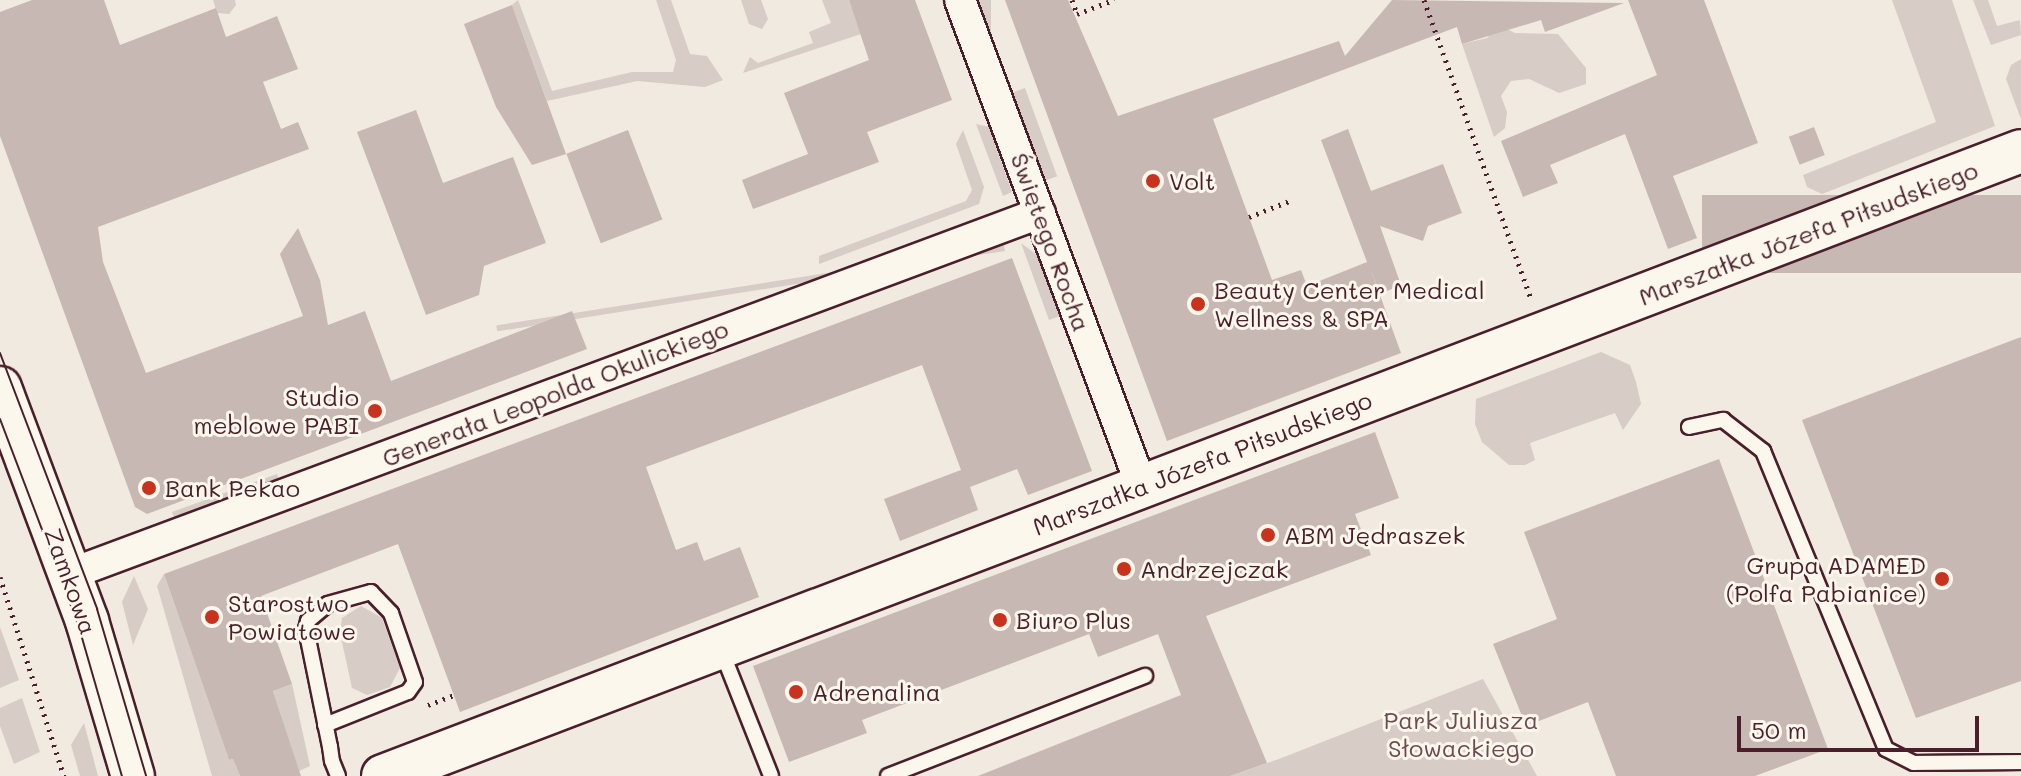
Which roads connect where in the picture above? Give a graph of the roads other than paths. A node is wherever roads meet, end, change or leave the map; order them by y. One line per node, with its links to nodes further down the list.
1 (960, 0): 3 (street, Świętego Rocha)
2 (2021, 151): 6 (street, Marszałka Józefa Piłsudskiego)
3 (1040, 213): 6 (street, Świętego Rocha); 7 (street, Generała Leopolda Okulickiego)
4 (0, 388): 7 (street, Zamkowa)
5 (1689, 427): 11 (lane)
6 (1141, 485): 8 (street, Marszałka Józefa Piłsudskiego)
7 (70, 574): 12 (street, Zamkowa)
8 (721, 648): 14 (street, Marszałka Józefa Piłsudskiego); 15 (lane)
9 (1145, 676): 16 (lane)
10 (325, 725): 10 (lane); 13 (lane)
11 (2021, 762)
12 (133, 776)
13 (338, 776)
14 (383, 776)
15 (771, 776)
16 (888, 776)

